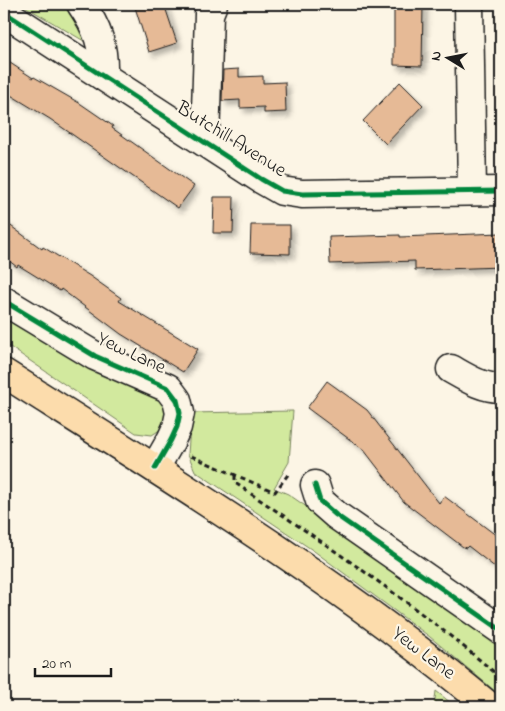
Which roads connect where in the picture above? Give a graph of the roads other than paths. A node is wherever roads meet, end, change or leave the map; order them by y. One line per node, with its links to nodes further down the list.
1 (81, 4): 5 (street)
2 (212, 4): 6 (street)
3 (469, 4): 7 (street)
4 (4, 12): 5 (street, Butchill Avenue)
5 (103, 76): 6 (street, Butchill Avenue)
6 (205, 142): 7 (street, Butchill Avenue)
7 (472, 191): 8 (street, Butchill Avenue)
8 (501, 191)
9 (4, 301): 13 (street, Yew Lane)
10 (451, 369): 12 (street)
11 (4, 373): 13 (main road, Yew Lane)
12 (501, 388)
13 (161, 457): 16 (main road, Yew Lane)
14 (315, 485): 15 (street)
15 (501, 630)
16 (490, 707)

